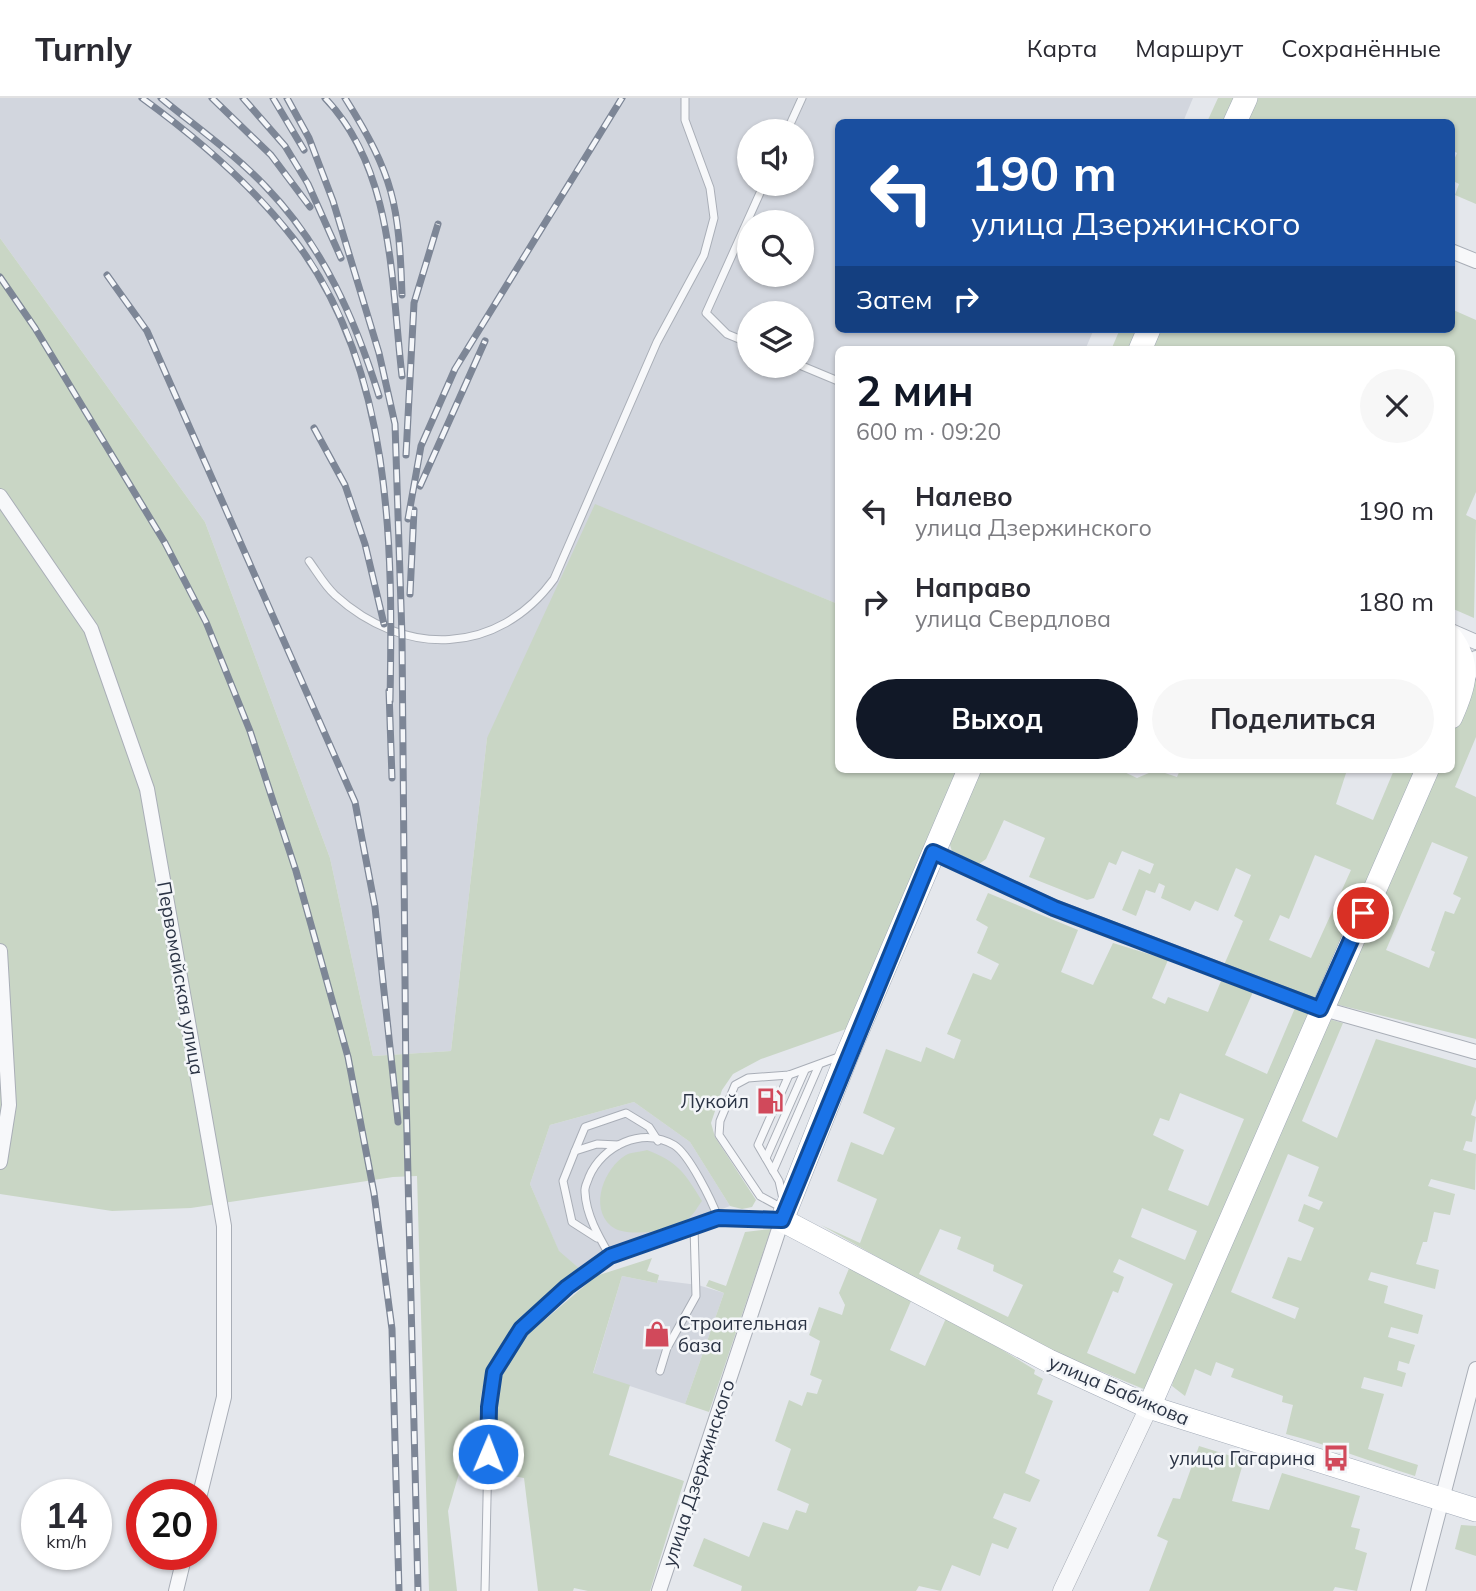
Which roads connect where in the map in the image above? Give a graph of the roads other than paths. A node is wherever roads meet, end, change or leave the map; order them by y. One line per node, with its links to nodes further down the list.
1 (685, 98): 13 (lane)
2 (802, 98): 4 (lane)
3 (1246, 98): 5 (main road)
4 (793, 119)
5 (1236, 119)
6 (759, 196): 9 (lane)
7 (1455, 253): 8 (street)
8 (1476, 261)
9 (737, 338)
10 (814, 371): 11 (lane)
11 (835, 380)
12 (0, 496): 44 (street, Первомайская улица)
13 (309, 561)
14 (1455, 633): 15 (street)
15 (1476, 642)
16 (1455, 645): 18 (main road)
17 (1476, 658): 18 (street)
18 (1463, 691): 19 (main road)
19 (1455, 708)
20 (968, 773): 22 (main road, улица Дзержинского)
21 (1426, 773): 24 (main road)
22 (933, 852): 24 (street); 26 (main road, улица Дзержинского)
23 (0, 951): 34 (street)
24 (1320, 1009): 25 (street); 43 (main road)
25 (1476, 1052)
26 (848, 1053): 27 (lane); 36 (main road, улица Дзержинского)
27 (819, 1065): 28 (lane); 35 (lane)
28 (805, 1070): 29 (lane); 33 (lane)
29 (789, 1075): 33 (lane); 36 (lane)
30 (658, 1141): 31 (lane); 32 (lane); 37 (lane)
31 (618, 1145): 32 (lane); 39 (lane)
32 (575, 1151): 39 (lane)
33 (766, 1158): 35 (lane)
34 (0, 1162)
35 (774, 1171): 36 (lane)
36 (784, 1215): 37 (lane); 43 (main road, улица Бабикова); 50 (street, улица Дзержинского)
37 (718, 1218): 38 (lane)
38 (694, 1227): 40 (lane); 42 (lane)
39 (598, 1239): 40 (lane)
40 (610, 1256): 49 (lane)
41 (1476, 1369): 45 (street)
42 (660, 1371)
43 (1149, 1407): 45 (main road, улица Бабикова); 51 (street)
44 (204, 1479)
45 (1441, 1500): 46 (main road, улица Бабикова); 52 (street)
46 (1476, 1510)
47 (182, 1570): 48 (street)
48 (176, 1591)
49 (485, 1591)
50 (659, 1591)
51 (1062, 1591)
52 (1418, 1591)

